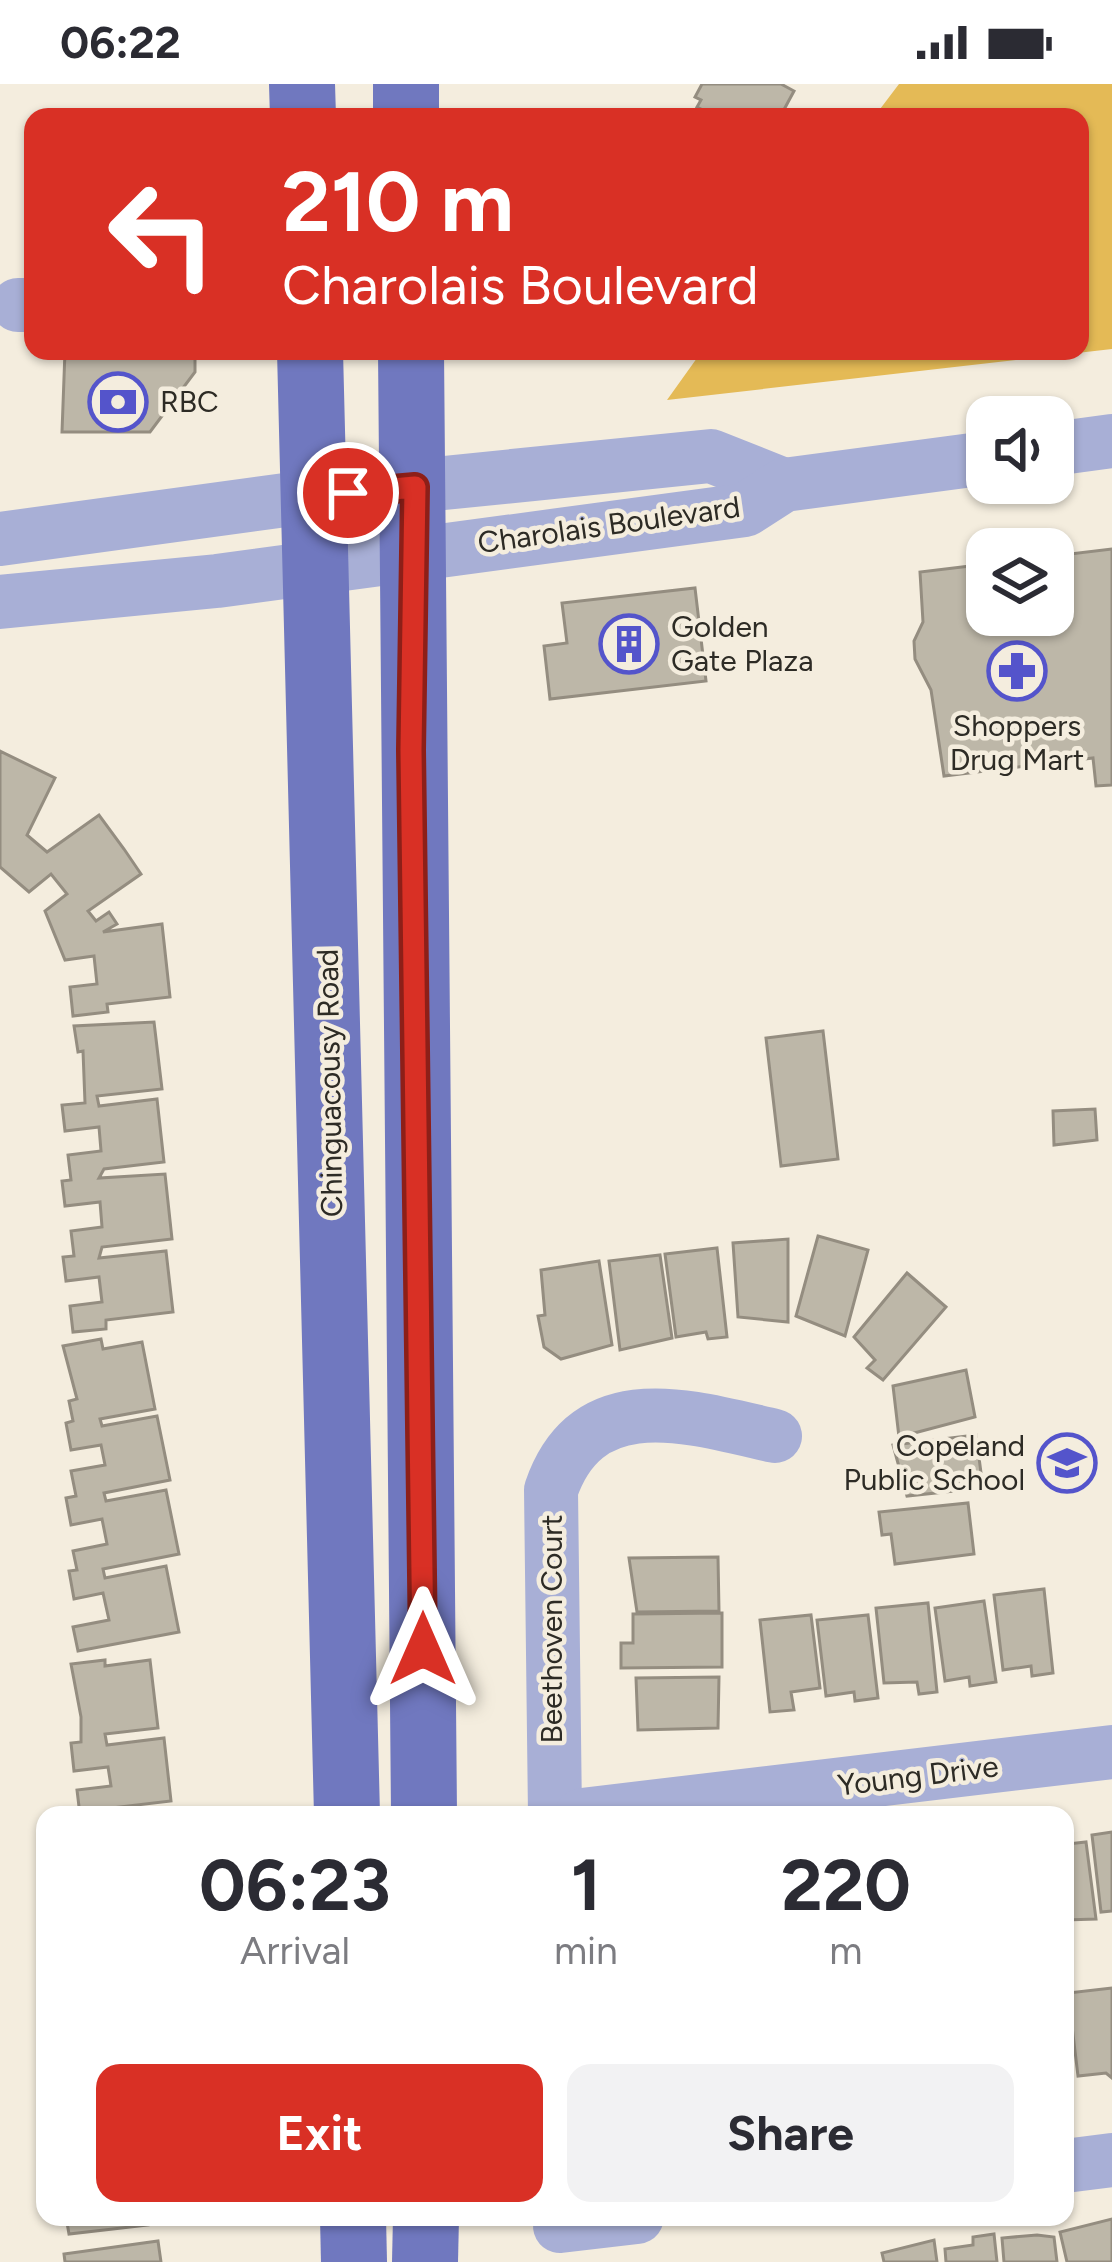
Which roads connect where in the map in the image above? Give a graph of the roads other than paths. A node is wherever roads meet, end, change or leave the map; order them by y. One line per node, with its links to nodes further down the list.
1 (310, 360): 8 (main road, Chinguacousy Road)
2 (411, 360): 7 (main road)
3 (1112, 441): 4 (street)
4 (1074, 446)
5 (966, 461): 6 (street, Charolais Boulevard)
6 (784, 484): 7 (street, Charolais Boulevard); 10 (street, Charolais Boulevard)
7 (415, 487): 8 (street, Charolais Boulevard); 10 (main road)
8 (315, 496): 9 (street, Charolais Boulevard); 11 (main road, Chinguacousy Road)
9 (0, 539)
10 (414, 553): 11 (street, Charolais Boulevard); 16 (main road)
11 (317, 567): 12 (street, Charolais Boulevard); 15 (main road, Chinguacousy Road)
12 (0, 602)
13 (776, 1436): 17 (street, Beethoven Court)
14 (1112, 1752): 18 (street, Young Drive)
15 (347, 1806)
16 (424, 1806)
17 (554, 1806)
18 (658, 1806)
19 (1112, 2160): 20 (street)
20 (1074, 2165)
21 (353, 2226): 25 (main road)
22 (426, 2226): 26 (main road)
23 (598, 2226): 24 (street)
24 (560, 2235)
25 (354, 2262)
26 (425, 2262)

